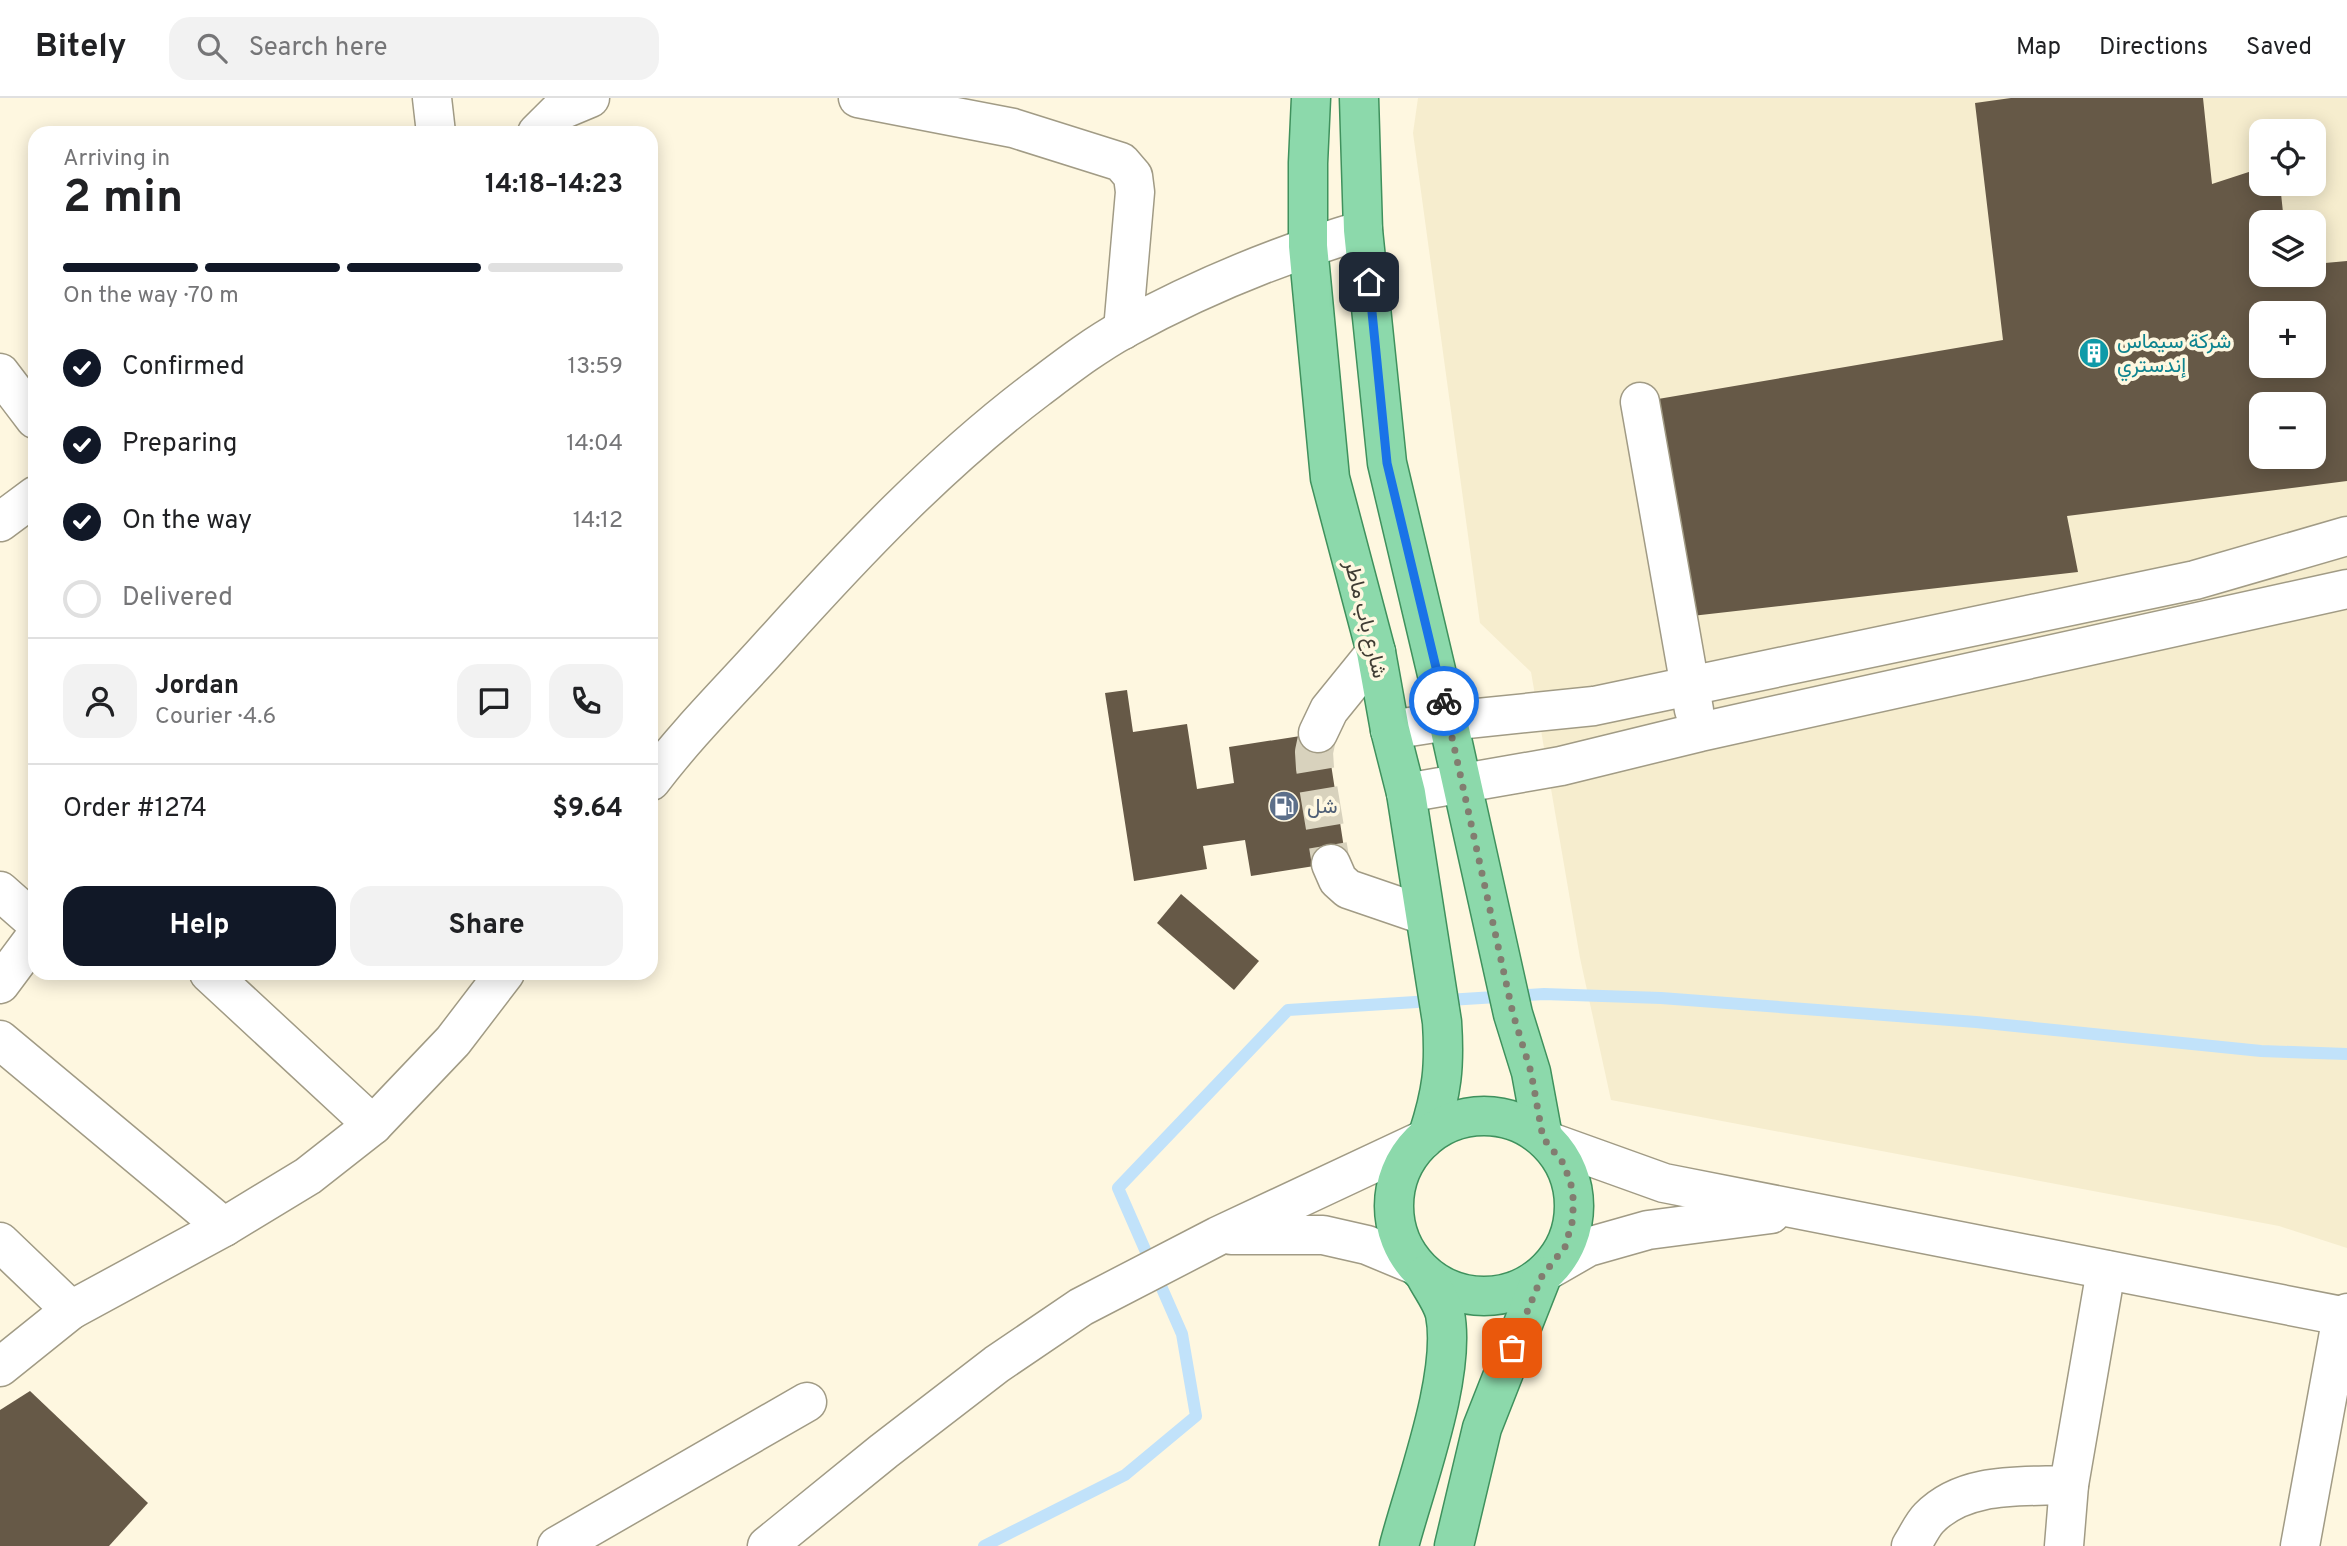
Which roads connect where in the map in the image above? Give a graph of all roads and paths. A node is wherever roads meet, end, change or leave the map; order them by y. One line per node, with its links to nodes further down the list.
1 (432, 98): 6 (street)
2 (590, 98): 7 (street)
3 (858, 98): 10 (street)
4 (1311, 98): 9 (main road, شارع باب ماطر)
5 (1359, 98): 8 (main road)
6 (435, 126)
7 (544, 126)
8 (1363, 230): 9 (street); 23 (main road)
9 (1308, 246): 10 (street); 19 (main road, شارع باب ماطر)
10 (1123, 330): 28 (street)
11 (0, 373): 13 (street)
12 (1640, 402): 20 (street)
13 (28, 410)
14 (28, 501): 15 (street)
15 (0, 522)
16 (2347, 536): 18 (street)
17 (2347, 589): 21 (street)
18 (1868, 649): 20 (street); 21 (street)
19 (1376, 652): 24 (main road, شارع باب ماطر); 26 (street)
20 (1689, 686): 22 (street); 25 (street)
21 (1880, 692): 25 (street)
22 (1594, 706): 23 (street); 27 (street)
23 (1448, 721): 24 (street); 29 (main road)
24 (1390, 730): 30 (main road, شارع باب ماطر)
25 (1700, 732): 27 (street)
26 (1318, 733)
27 (1607, 756): 29 (street)
28 (658, 773)
29 (1461, 784): 30 (street); 42 (main road)
30 (1406, 793): 33 (main road, شارع باب ماطر)
31 (1331, 864): 33 (street)
32 (0, 891): 34 (street)
33 (1424, 915): 41 (main road, شارع باب ماطر)
34 (28, 916)
35 (28, 946): 38 (street)
36 (217, 980): 40 (street)
37 (500, 980): 40 (street)
38 (0, 984)
39 (0, 1040): 44 (street)
40 (373, 1125): 44 (street)
41 (1426, 1137): 42 (main road); 45 (street); 47 (main road)
42 (1545, 1139): 43 (street); 49 (main road)
43 (1800, 1210): 48 (street); 49 (street)
44 (224, 1227): 50 (street)
45 (1208, 1240): 47 (street); 56 (street)
46 (0, 1242): 50 (street)
47 (1420, 1270): 49 (main road); 57 (main road)
48 (2106, 1270): 51 (street); 54 (street)
49 (1545, 1273): 58 (main road)
50 (71, 1310): 52 (street)
51 (2345, 1315): 61 (street)
52 (0, 1367)
53 (807, 1402): 55 (street)
54 (2069, 1485): 59 (street); 60 (street)
55 (557, 1546)
56 (767, 1546)
57 (1399, 1546)
58 (1454, 1546)
59 (1911, 1546)
60 (2064, 1546)
61 (2300, 1546)

